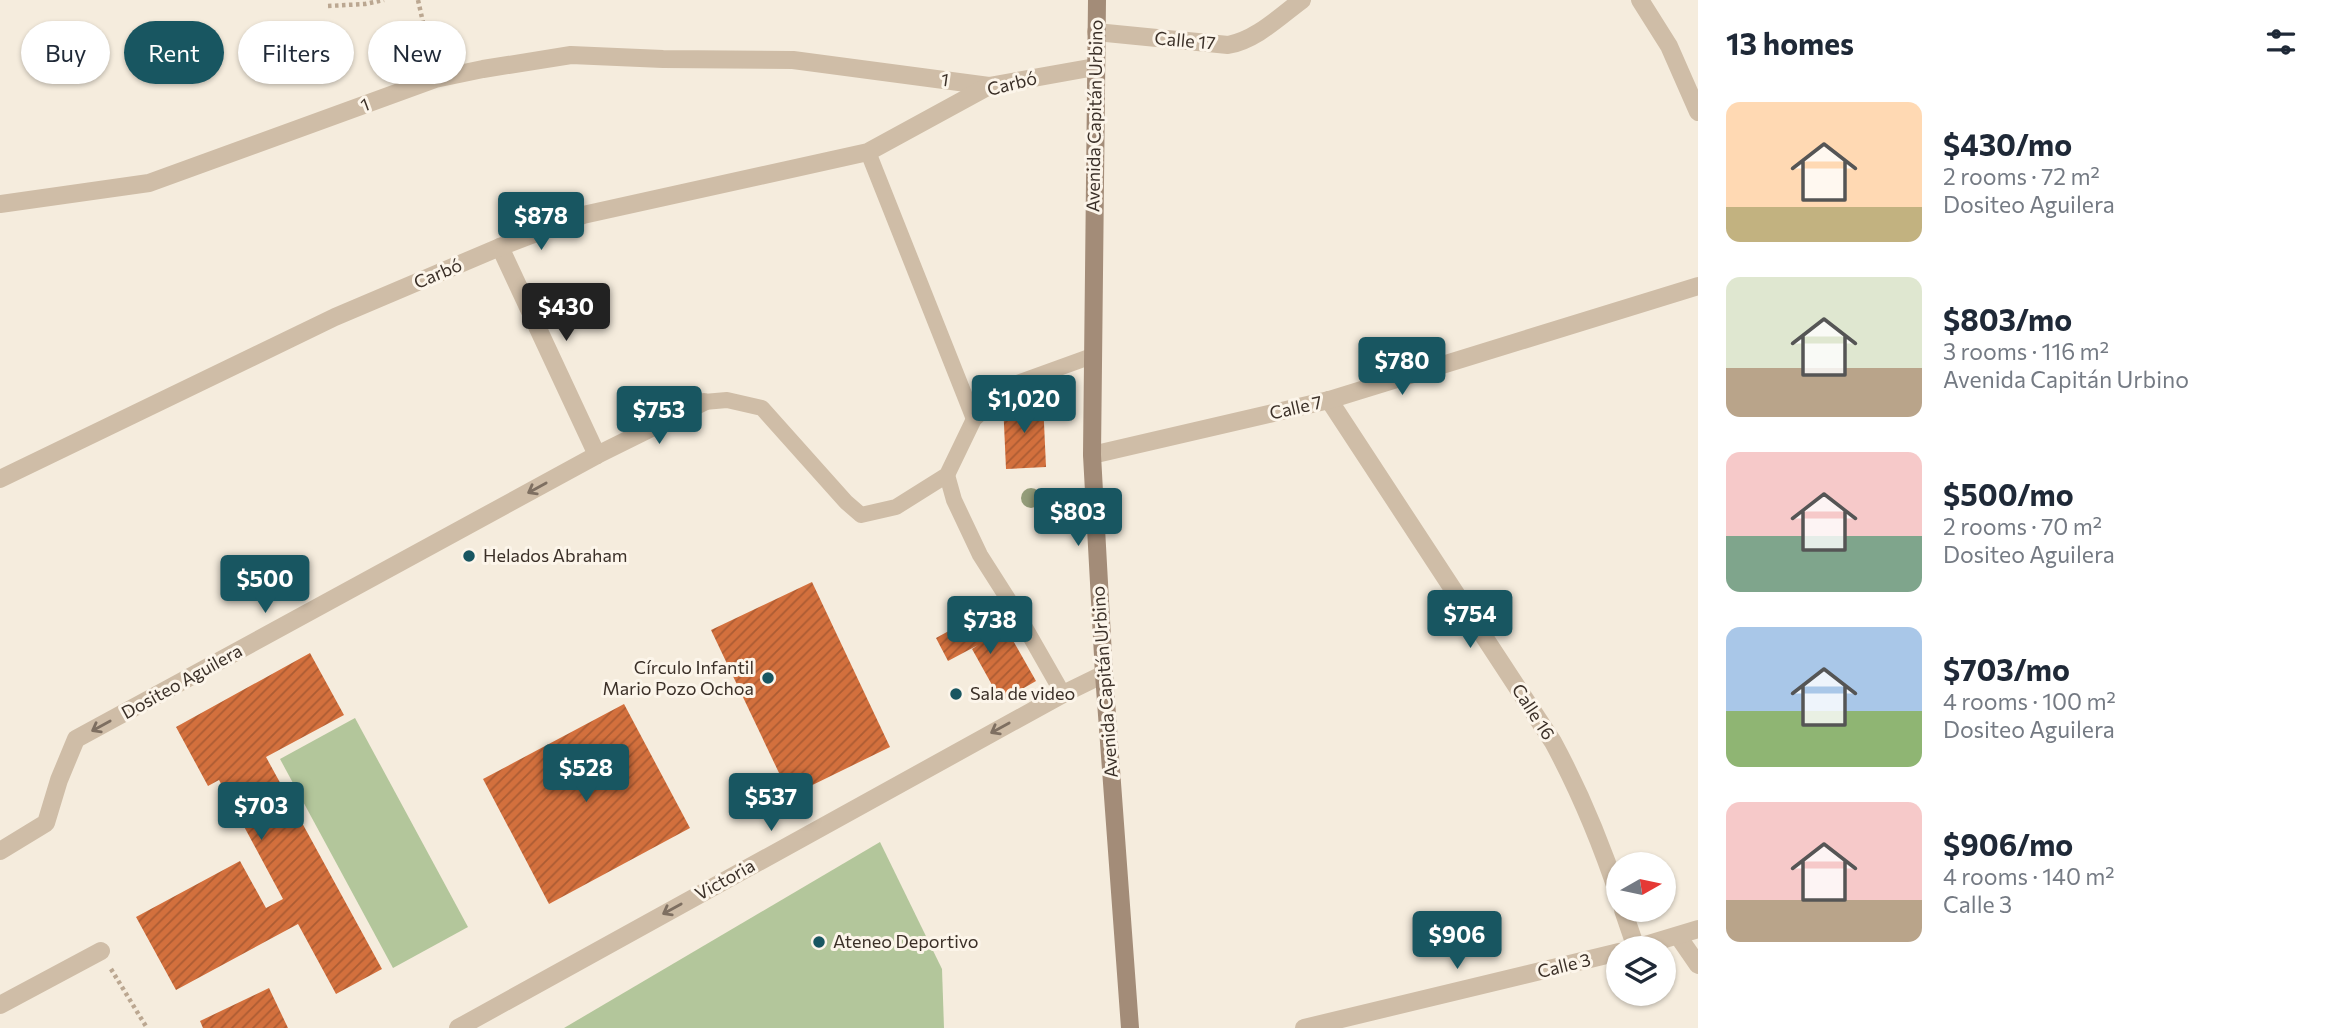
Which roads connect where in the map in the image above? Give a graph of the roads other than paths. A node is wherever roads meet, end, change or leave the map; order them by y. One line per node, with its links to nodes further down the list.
1 (1097, 0): 4 (main road, Avenida Capitán Urbino)
2 (1302, 0): 4 (street, Calle 17)
3 (1640, 0): 7 (street)
4 (1096, 32): 5 (main road, Avenida Capitán Urbino)
5 (1095, 66): 6 (street, Carbó); 12 (main road, Avenida Capitán Urbino)
6 (989, 86): 8 (street, Carbó); 9 (street, 1)
7 (1698, 112)
8 (868, 152): 10 (street, Carbó); 15 (lane)
9 (0, 204)
10 (500, 247): 16 (street); 19 (street, Carbó)
11 (1698, 286): 13 (street, Calle 7)
12 (1092, 356): 15 (lane); 17 (main road, Avenida Capitán Urbino)
13 (1329, 400): 17 (street, Calle 7); 23 (street, Calle 16)
14 (704, 402): 16 (street, Dositeo Aguilera); 18 (lane, Dositeo Aguilera)
15 (974, 419): 18 (lane)
16 (597, 455): 22 (street, Dositeo Aguilera, one-way to 22)
17 (1092, 455): 20 (main road, Avenida Capitán Urbino)
18 (947, 475): 21 (lane)
19 (0, 479)
20 (1104, 674): 21 (street, Victoria); 31 (main road, Avenida Capitán Urbino)
21 (1063, 694): 30 (street, Victoria, one-way to 30)
22 (0, 850)
23 (1606, 858)
24 (1698, 929): 25 (street)
25 (1678, 936): 28 (street)
26 (101, 951): 29 (street)
27 (1606, 955): 32 (street, Calle 3)
28 (1698, 965)
29 (0, 1005)
30 (458, 1028)
31 (1130, 1028)
32 (1304, 1028)

